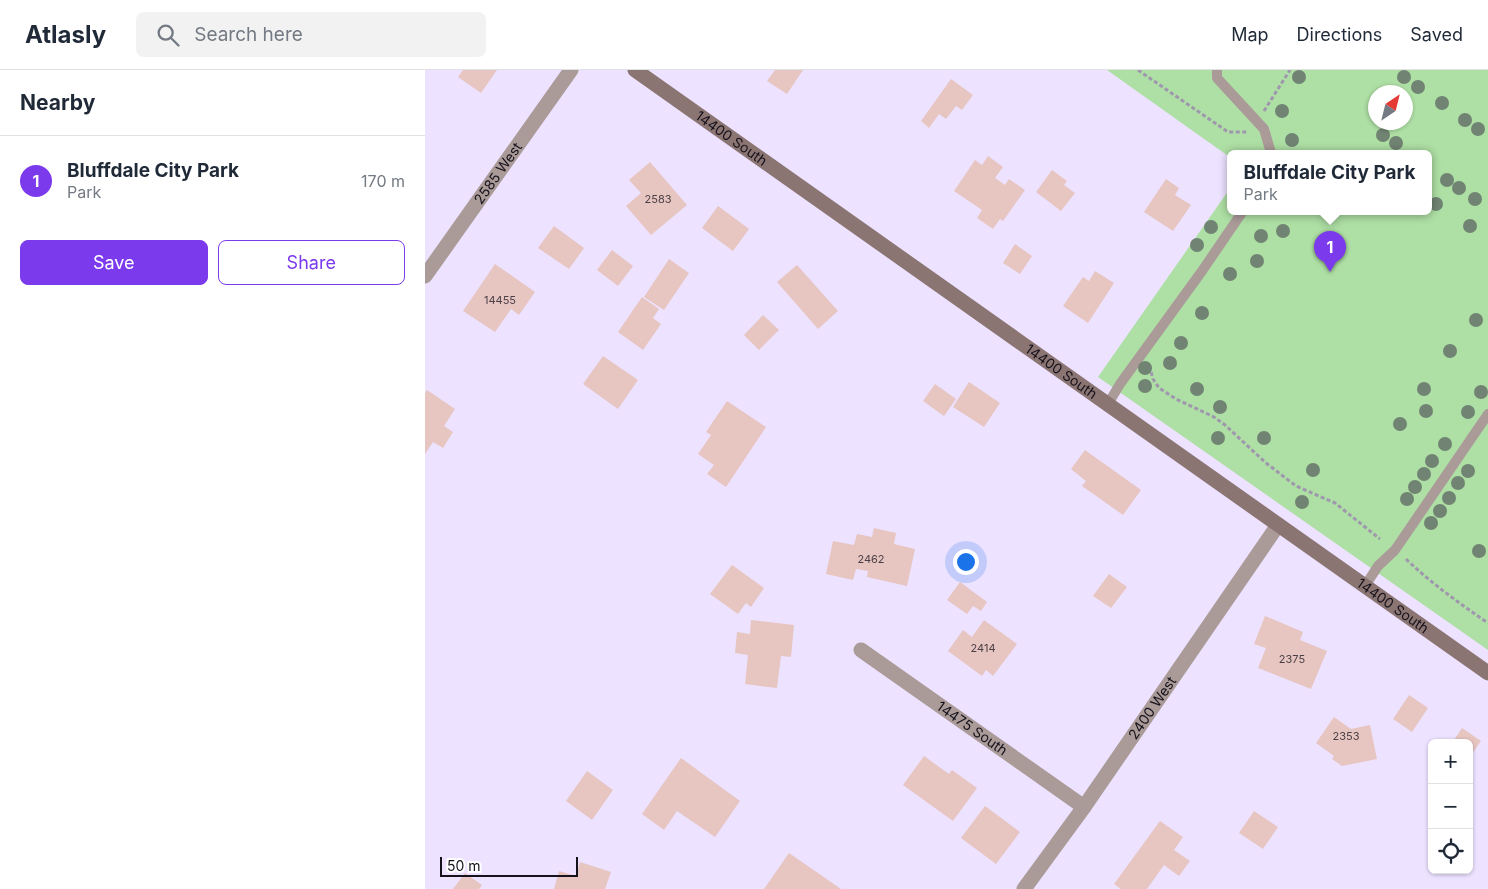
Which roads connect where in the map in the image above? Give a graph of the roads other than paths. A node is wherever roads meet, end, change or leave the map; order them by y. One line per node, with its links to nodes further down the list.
1 (571, 70): 6 (street, 2585 West)
2 (635, 70): 7 (main road, 14400 South)
3 (1217, 70): 4 (lane)
4 (1270, 150)
5 (1240, 215): 7 (lane)
6 (425, 276)
7 (1108, 404): 9 (main road, 14400 South)
8 (1488, 414): 10 (lane)
9 (1278, 524): 10 (main road, 14400 South); 13 (street, 2400 West)
10 (1365, 586): 12 (main road, 14400 South)
11 (861, 650): 13 (street, 14475 South)
12 (1488, 673)
13 (1084, 807): 14 (street, 2400 West)
14 (1025, 889)

